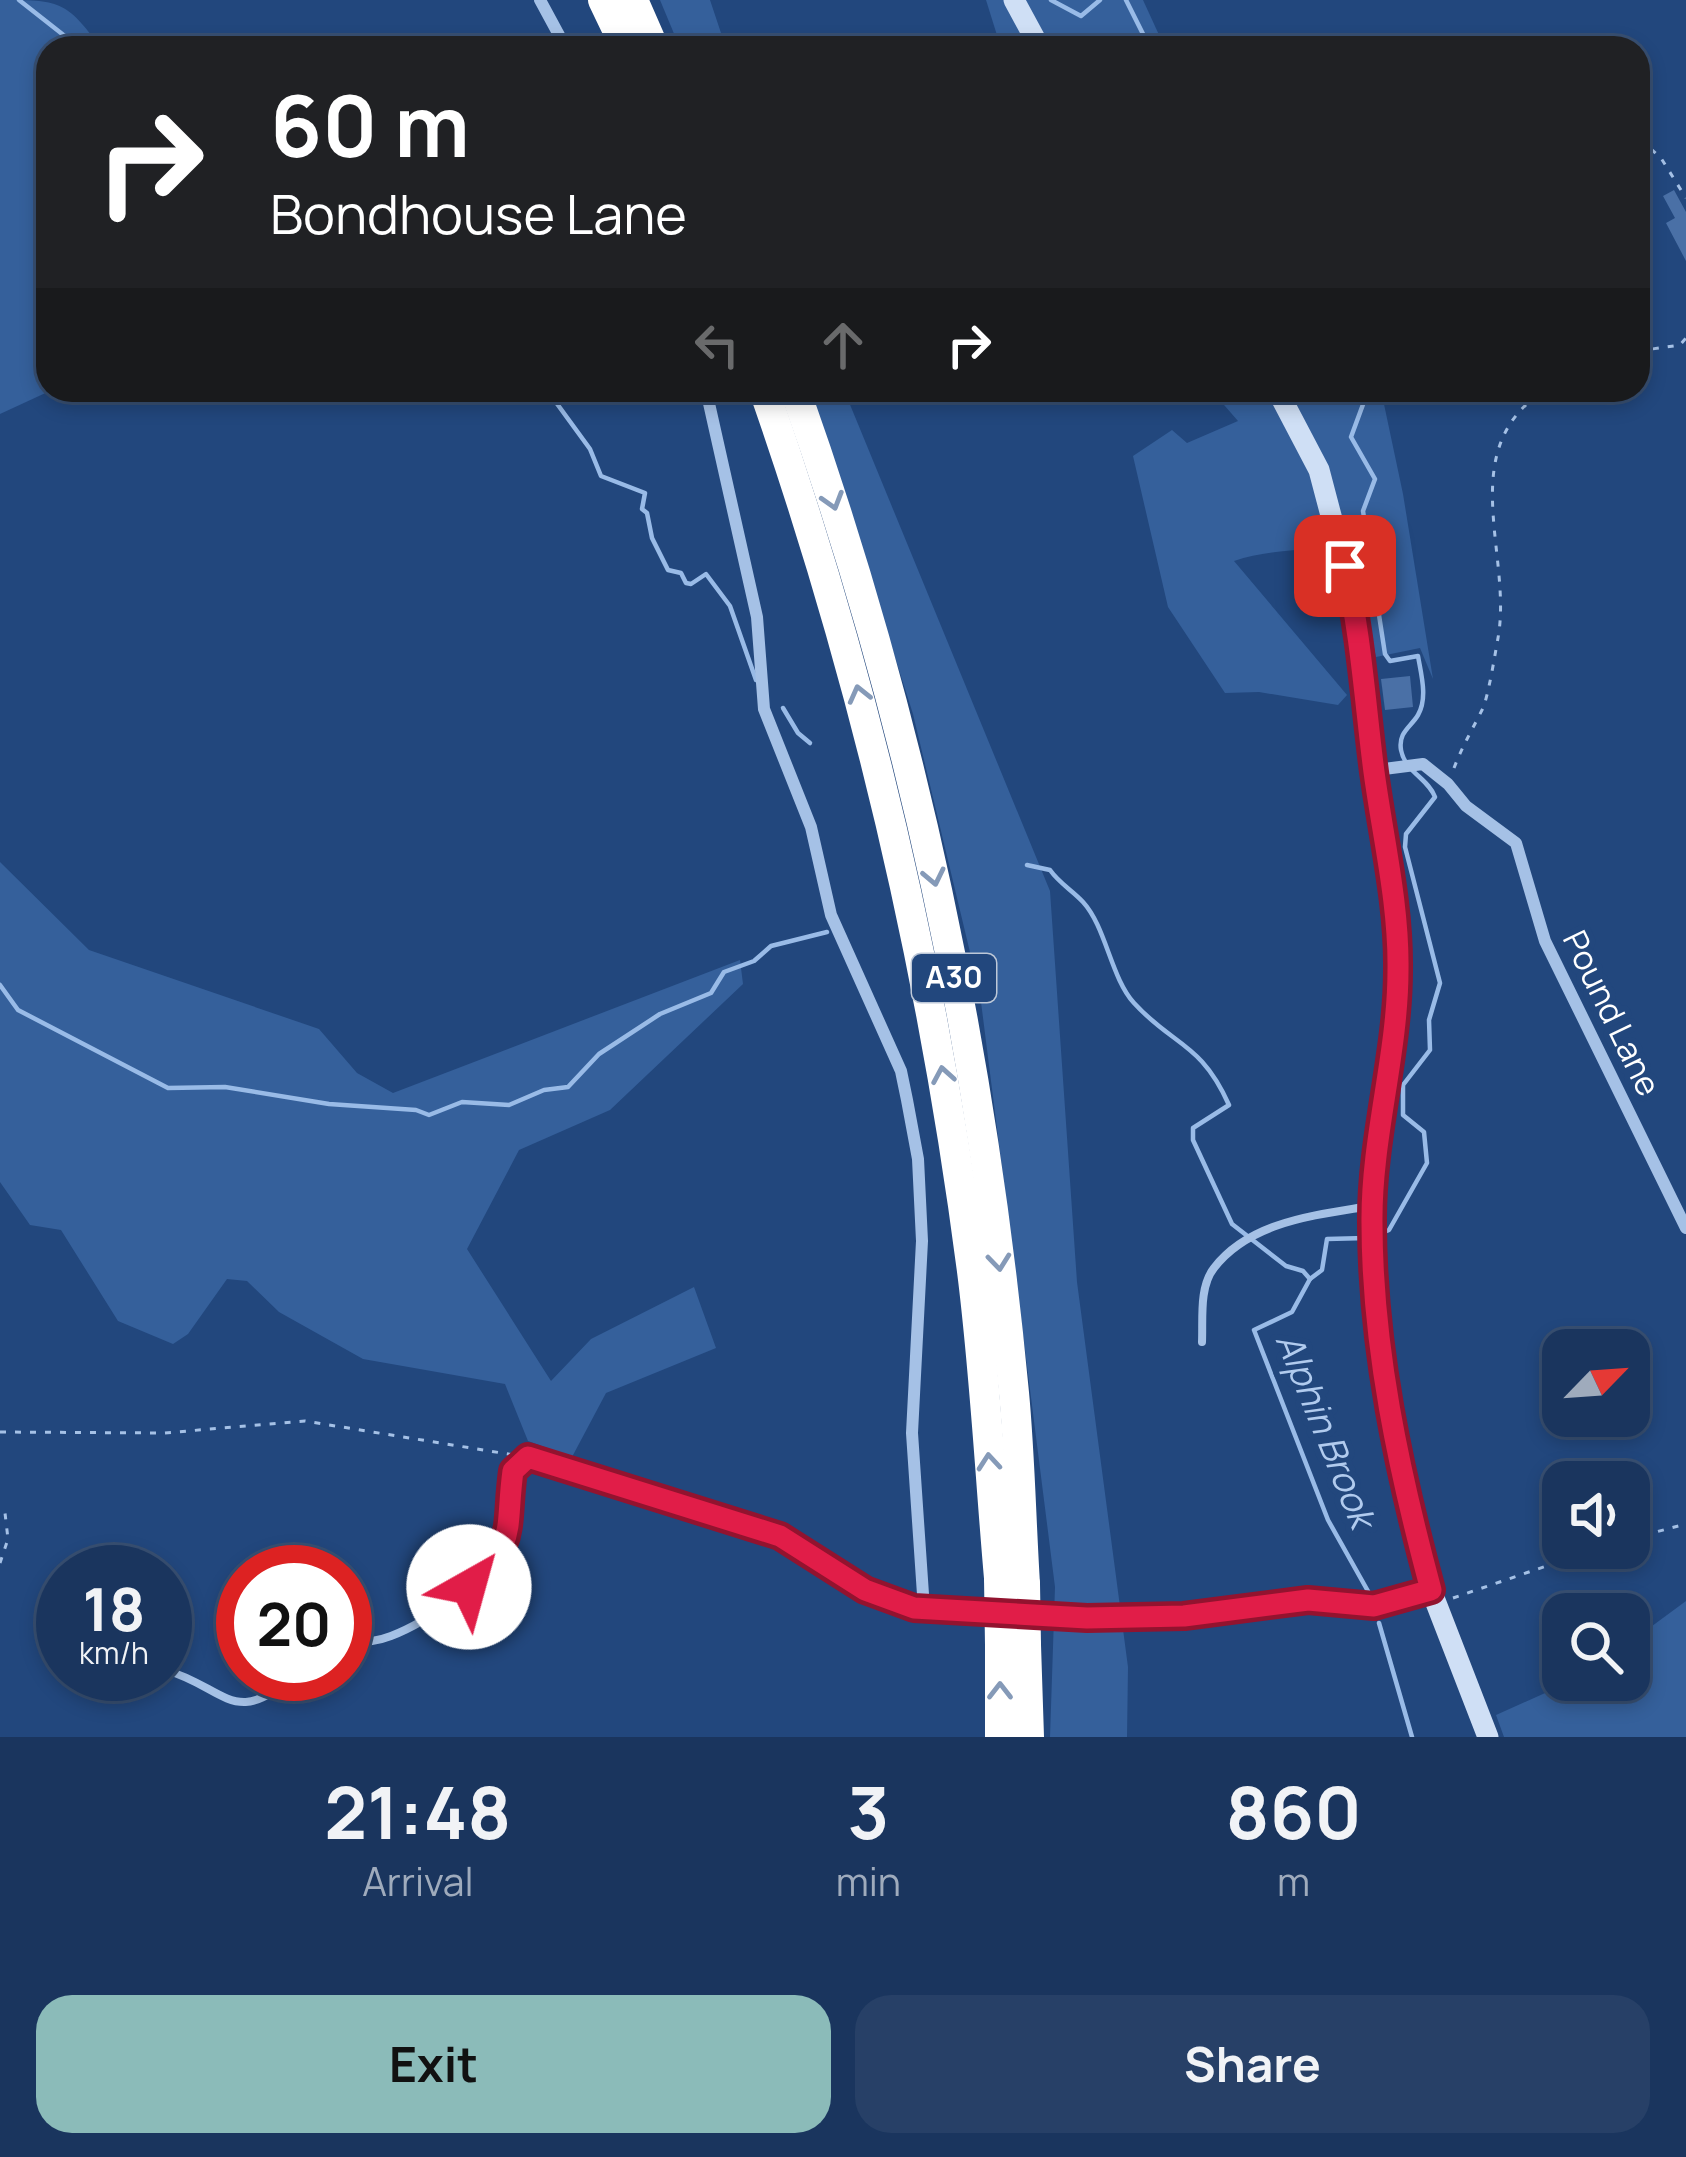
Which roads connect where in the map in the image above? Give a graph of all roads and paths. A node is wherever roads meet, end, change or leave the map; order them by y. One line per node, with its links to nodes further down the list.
1 (540, 0): 5 (street)
2 (603, 0): 6 (highway)
3 (633, 0): 7 (highway)
4 (1013, 0): 8 (street)
5 (560, 36)
6 (620, 36)
7 (649, 36)
8 (1033, 36)
9 (1650, 149): 10 (path)
10 (1686, 198)
11 (1686, 338): 12 (path)
12 (1650, 348)
13 (709, 402): 32 (street)
14 (768, 402): 30 (highway, A30, one-way to 14)
15 (799, 402): 30 (highway, A30, one-way to 30)
16 (1283, 402): 18 (street)
17 (1526, 402): 19 (path)
18 (1374, 770): 19 (street, Pound Lane); 20 (street)
19 (1448, 784): 21 (street, Pound Lane)
20 (1372, 1215): 22 (lane); 31 (street)
21 (1686, 1228)
22 (1202, 1342)
23 (0, 1432): 24 (path)
24 (528, 1457): 32 (street); 33 (lane)
25 (5, 1513): 28 (path)
26 (1686, 1524): 27 (path)
27 (1650, 1533)
28 (0, 1563)
29 (1542, 1568): 31 (path)
30 (1012, 1581): 34 (highway, A30, bridge)
31 (1431, 1590): 32 (street); 37 (street)
32 (924, 1609)
33 (372, 1639)
34 (1013, 1645): 35 (highway, A30, one-way to 34); 36 (highway, A30)
35 (1000, 1737)
36 (1029, 1737)
37 (1488, 1737)

